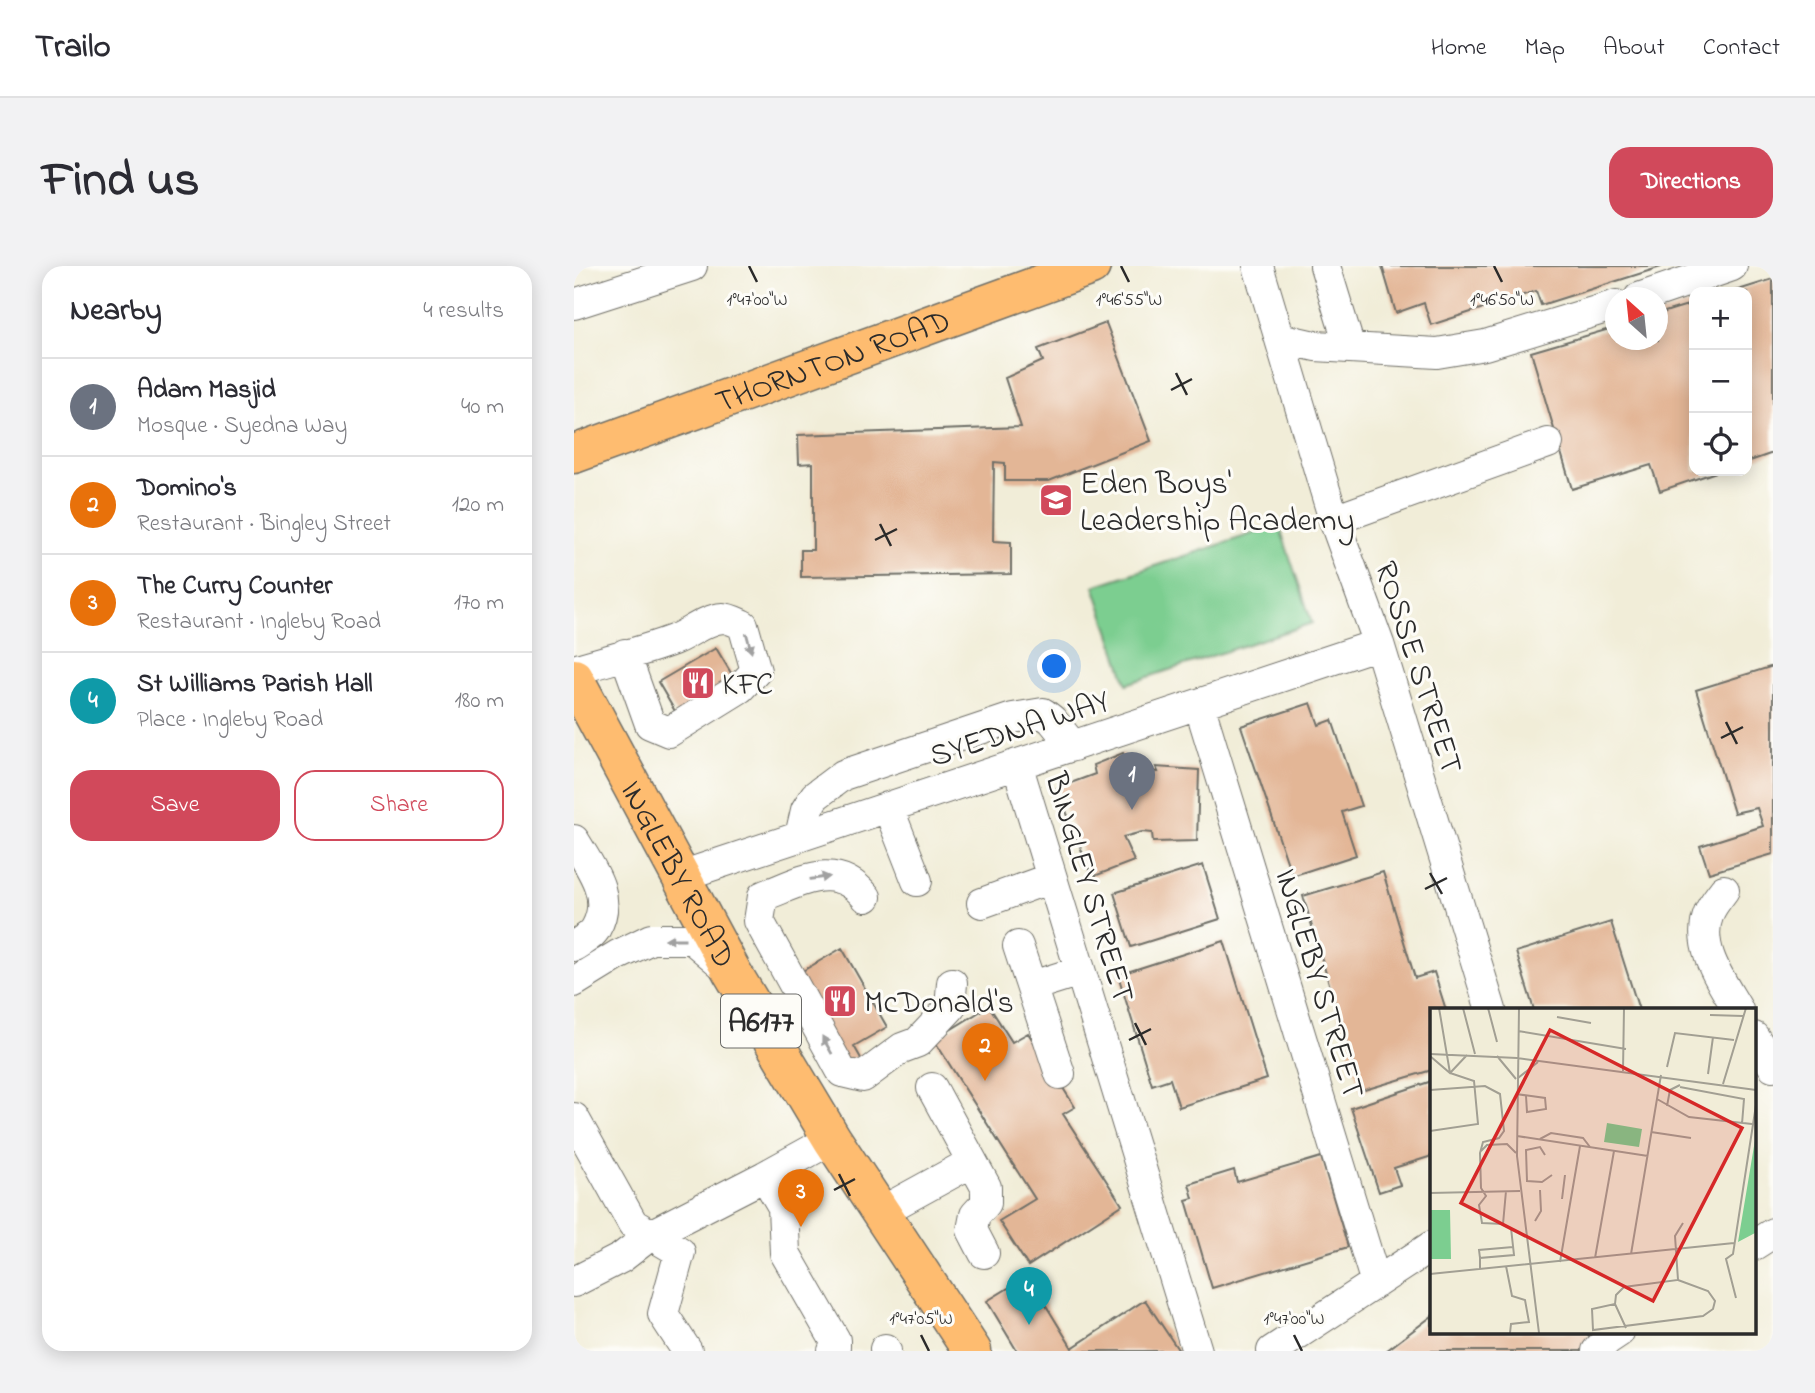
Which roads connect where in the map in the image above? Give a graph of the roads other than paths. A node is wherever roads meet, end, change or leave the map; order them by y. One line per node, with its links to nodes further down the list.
1 (692, 266): 8 (street)
2 (1091, 266): 6 (main road, THORNTON ROAD)
3 (1258, 266): 10 (street, ROSSE STREET)
4 (1325, 266): 11 (street)
5 (1732, 266): 7 (street)
6 (1040, 275): 12 (main road, THORNTON ROAD)
7 (1668, 288)
8 (574, 304)
9 (1605, 308): 11 (street)
10 (1280, 338): 11 (street); 16 (street, ROSSE STREET)
11 (1350, 348)
12 (611, 441): 14 (main road, THORNTON ROAD); 15 (main road)
13 (1548, 443): 16 (street)
14 (574, 454)
15 (574, 480)
16 (1334, 520): 17 (street, ROSSE STREET)
17 (1379, 644): 21 (street, SYEDNA WAY); 40 (street, ROSSE STREET)
18 (625, 654): 18 (street, one-way to 18); 19 (street)
19 (574, 670)
20 (574, 678): 27 (main road, INGLEBY ROAD / A6177)
21 (1199, 704): 22 (street, SYEDNA WAY); 59 (street, INGLEBY STREET)
22 (1073, 746): 23 (street, SYEDNA WAY); 25 (street)
23 (1017, 764): 24 (street, SYEDNA WAY); 28 (street, BINGLEY STREET)
24 (888, 807): 25 (street, SYEDNA WAY); 29 (street)
25 (800, 836): 27 (street, SYEDNA WAY)
26 (574, 839): 33 (street)
27 (681, 876): 36 (main road, INGLEBY ROAD / A6177)
28 (1051, 878): 32 (street); 35 (street, BINGLEY STREET)
29 (917, 881)
30 (1724, 890): 41 (street)
31 (866, 897): 38 (street, one-way to 31)
32 (982, 903)
33 (574, 946)
34 (1018, 946): 39 (street)
35 (1080, 971): 39 (street); 64 (street, BINGLEY STREET)
36 (732, 972): 37 (street, one-way to 37); 49 (main road, INGLEBY ROAD / A6177)
37 (574, 982)
38 (952, 983)
39 (1032, 986): 46 (street)
40 (1491, 1008)
41 (1737, 1008)
42 (1773, 1025): 43 (street)
43 (1756, 1036)
44 (1756, 1040): 45 (street)
45 (1773, 1066)
46 (1060, 1074)
47 (932, 1087): 50 (street)
48 (574, 1118): 54 (street)
49 (832, 1139): 51 (street); 52 (main road, INGLEBY ROAD / A6177)
50 (972, 1162): 52 (street); 57 (street)
51 (765, 1177): 54 (street); 62 (street)
52 (878, 1213): 63 (main road, INGLEBY ROAD / A6177)
53 (1773, 1233): 55 (street)
54 (652, 1234): 58 (street); 61 (street)
55 (1756, 1244)
56 (1430, 1247): 59 (street)
57 (984, 1253)
58 (574, 1282)
59 (1376, 1283): 65 (street)
60 (1616, 1334): 66 (street)
61 (687, 1351)
62 (832, 1351)
63 (972, 1351)
64 (1196, 1351)
65 (1272, 1351)
66 (1597, 1351)

